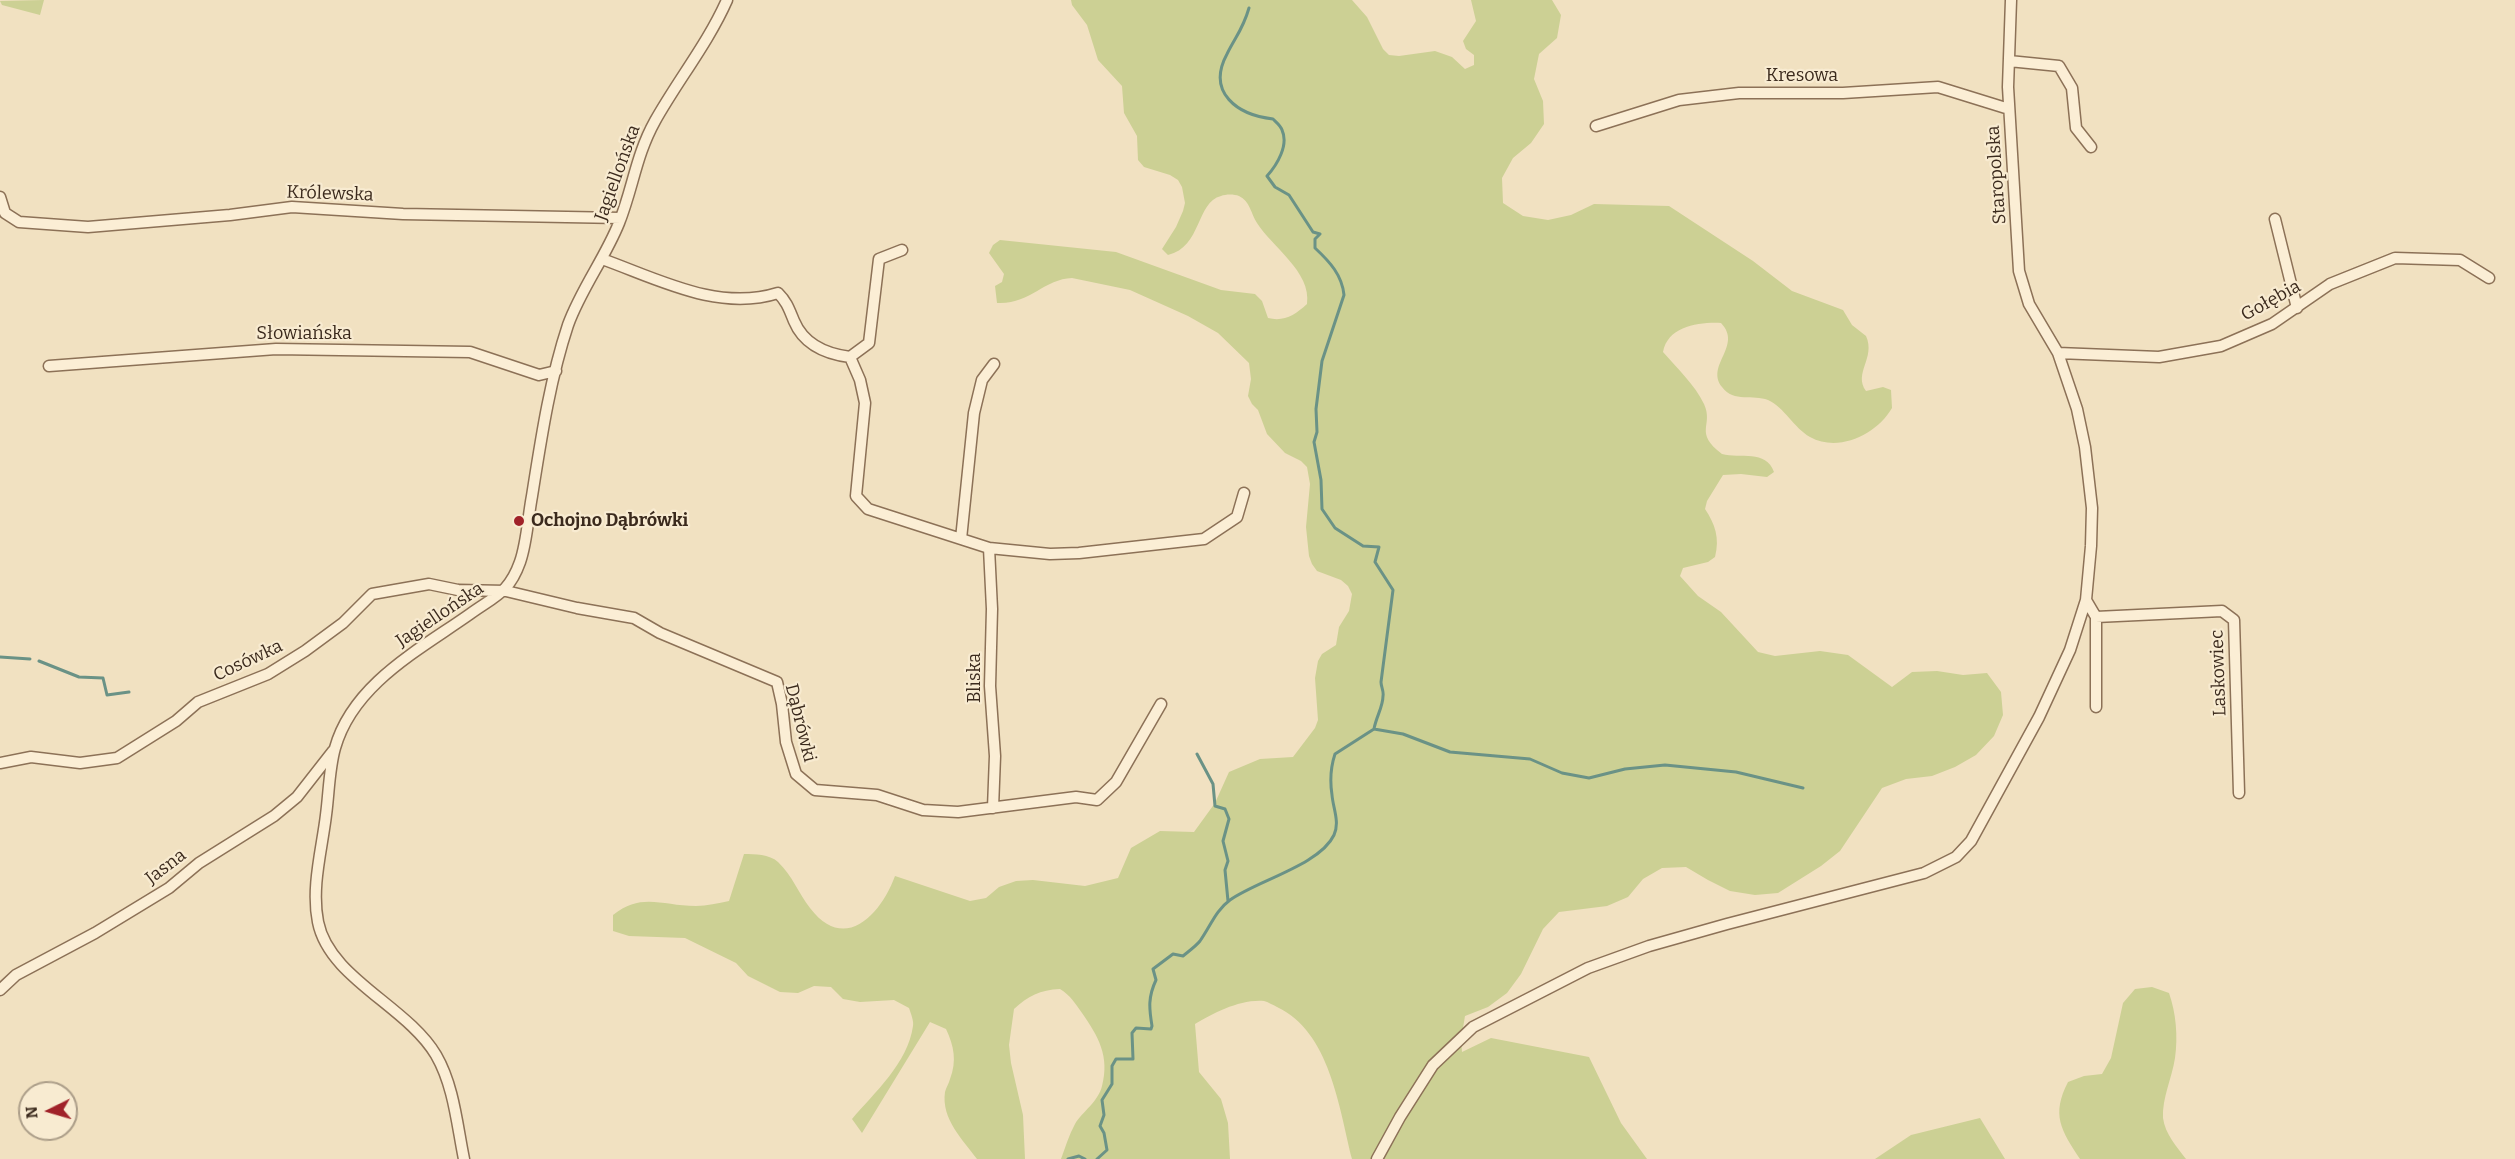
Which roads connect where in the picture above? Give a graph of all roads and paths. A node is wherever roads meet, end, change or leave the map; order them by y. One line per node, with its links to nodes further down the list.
1 (727, 0): 8 (street, Jagiellońska)
2 (2011, 0): 3 (street, Staropolska)
3 (2009, 61): 4 (street, Staropolska); 6 (street)
4 (2009, 109): 5 (street, Kresowa); 14 (street, Staropolska)
5 (1596, 126)
6 (2091, 147)
7 (0, 197): 8 (street, Królewska)
8 (621, 218): 11 (street, Jagiellońska)
9 (2275, 219): 13 (street)
10 (902, 250): 15 (street)
11 (602, 259): 15 (street); 18 (street, Jagiellońska)
12 (2489, 278): 13 (street, Gołębia)
13 (2297, 308): 14 (street, Gołębia)
14 (2058, 353): 23 (street, Staropolska)
15 (850, 357): 20 (street)
16 (994, 364): 20 (street)
17 (49, 366): 18 (street, Słowiańska)
18 (556, 371): 22 (street, Jagiellońska)
19 (1245, 493): 21 (street)
20 (961, 539): 21 (street)
21 (989, 548): 30 (street, Bliska)
22 (506, 591): 27 (street, Jagiellońska); 28 (street, Cosówka); 30 (street, Dąbrówki)
23 (2086, 600): 24 (street); 33 (street, Staropolska)
24 (2096, 617): 26 (street); 29 (street, Laskowiec)
25 (1161, 704): 30 (street, Dąbrówki)
26 (2096, 707)
27 (334, 749): 31 (street, Jasna); 32 (street, Jagiellońska)
28 (0, 763)
29 (2239, 793)
30 (993, 808)
31 (0, 990)
32 (464, 1159)
33 (1377, 1159)

